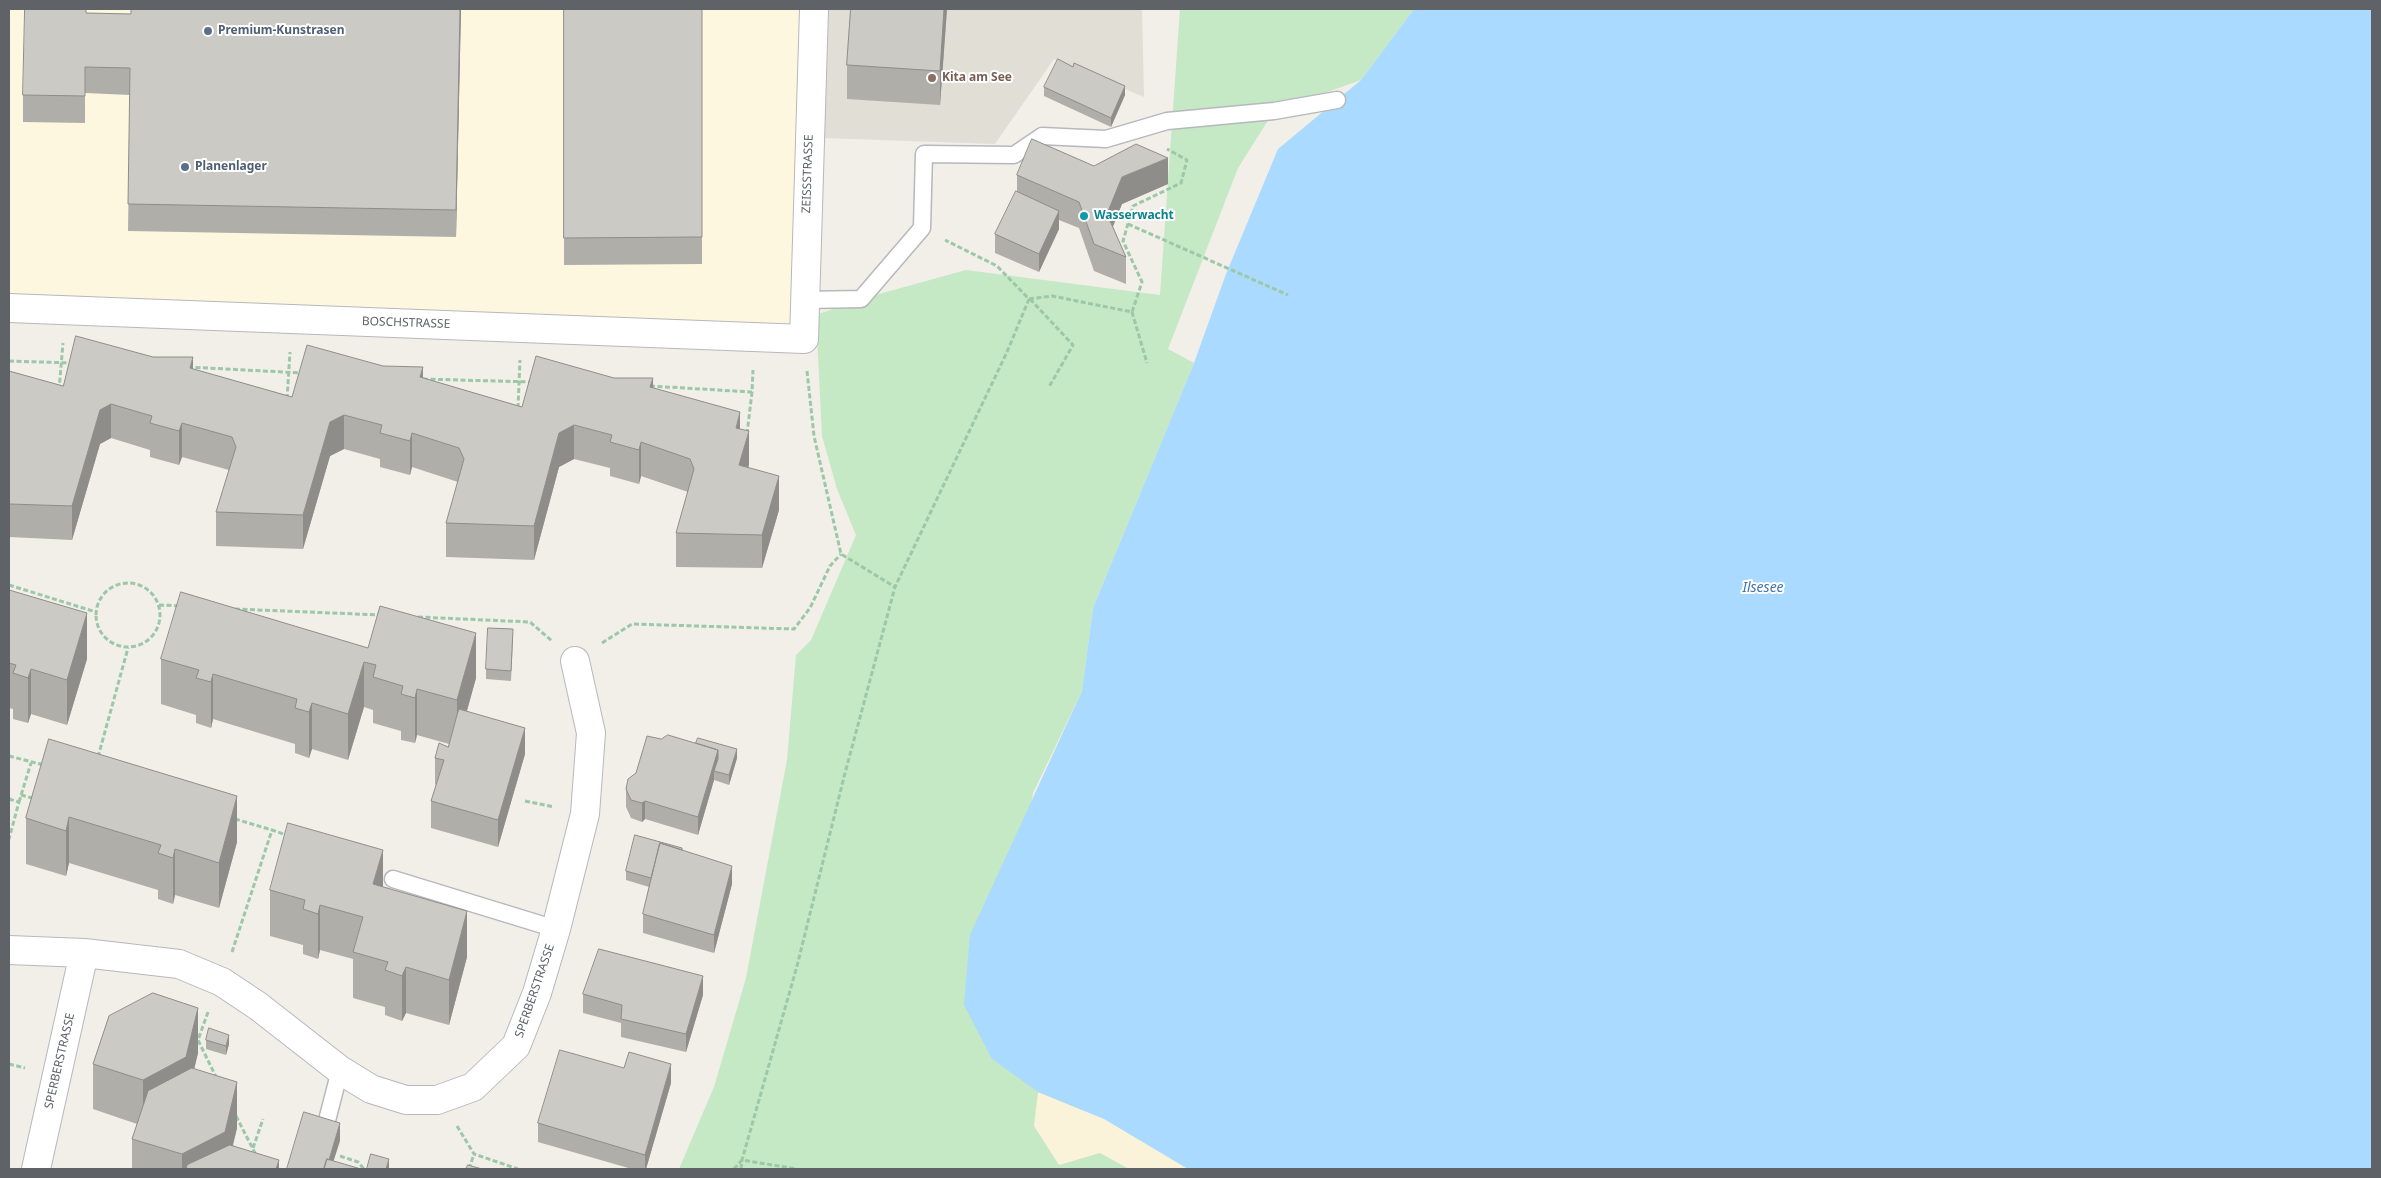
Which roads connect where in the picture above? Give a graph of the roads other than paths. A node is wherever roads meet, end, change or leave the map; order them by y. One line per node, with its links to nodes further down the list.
1 (814, 9): 3 (street, ZEISSSTRASSE)
2 (1337, 100): 3 (lane)
3 (804, 300): 5 (street, ZEISSSTRASSE)
4 (9, 308): 5 (street, BOSCHSTRASSE)
5 (804, 339)
6 (575, 661): 8 (street, SPERBERSTRASSE)
7 (393, 879): 8 (lane)
8 (556, 929): 11 (street, SPERBERSTRASSE)
9 (9, 950): 10 (street, SPERBERSTRASSE)
10 (84, 953): 11 (street, SPERBERSTRASSE); 13 (street, SPERBERSTRASSE)
11 (340, 1070): 12 (lane)
12 (323, 1136)
13 (36, 1169)

